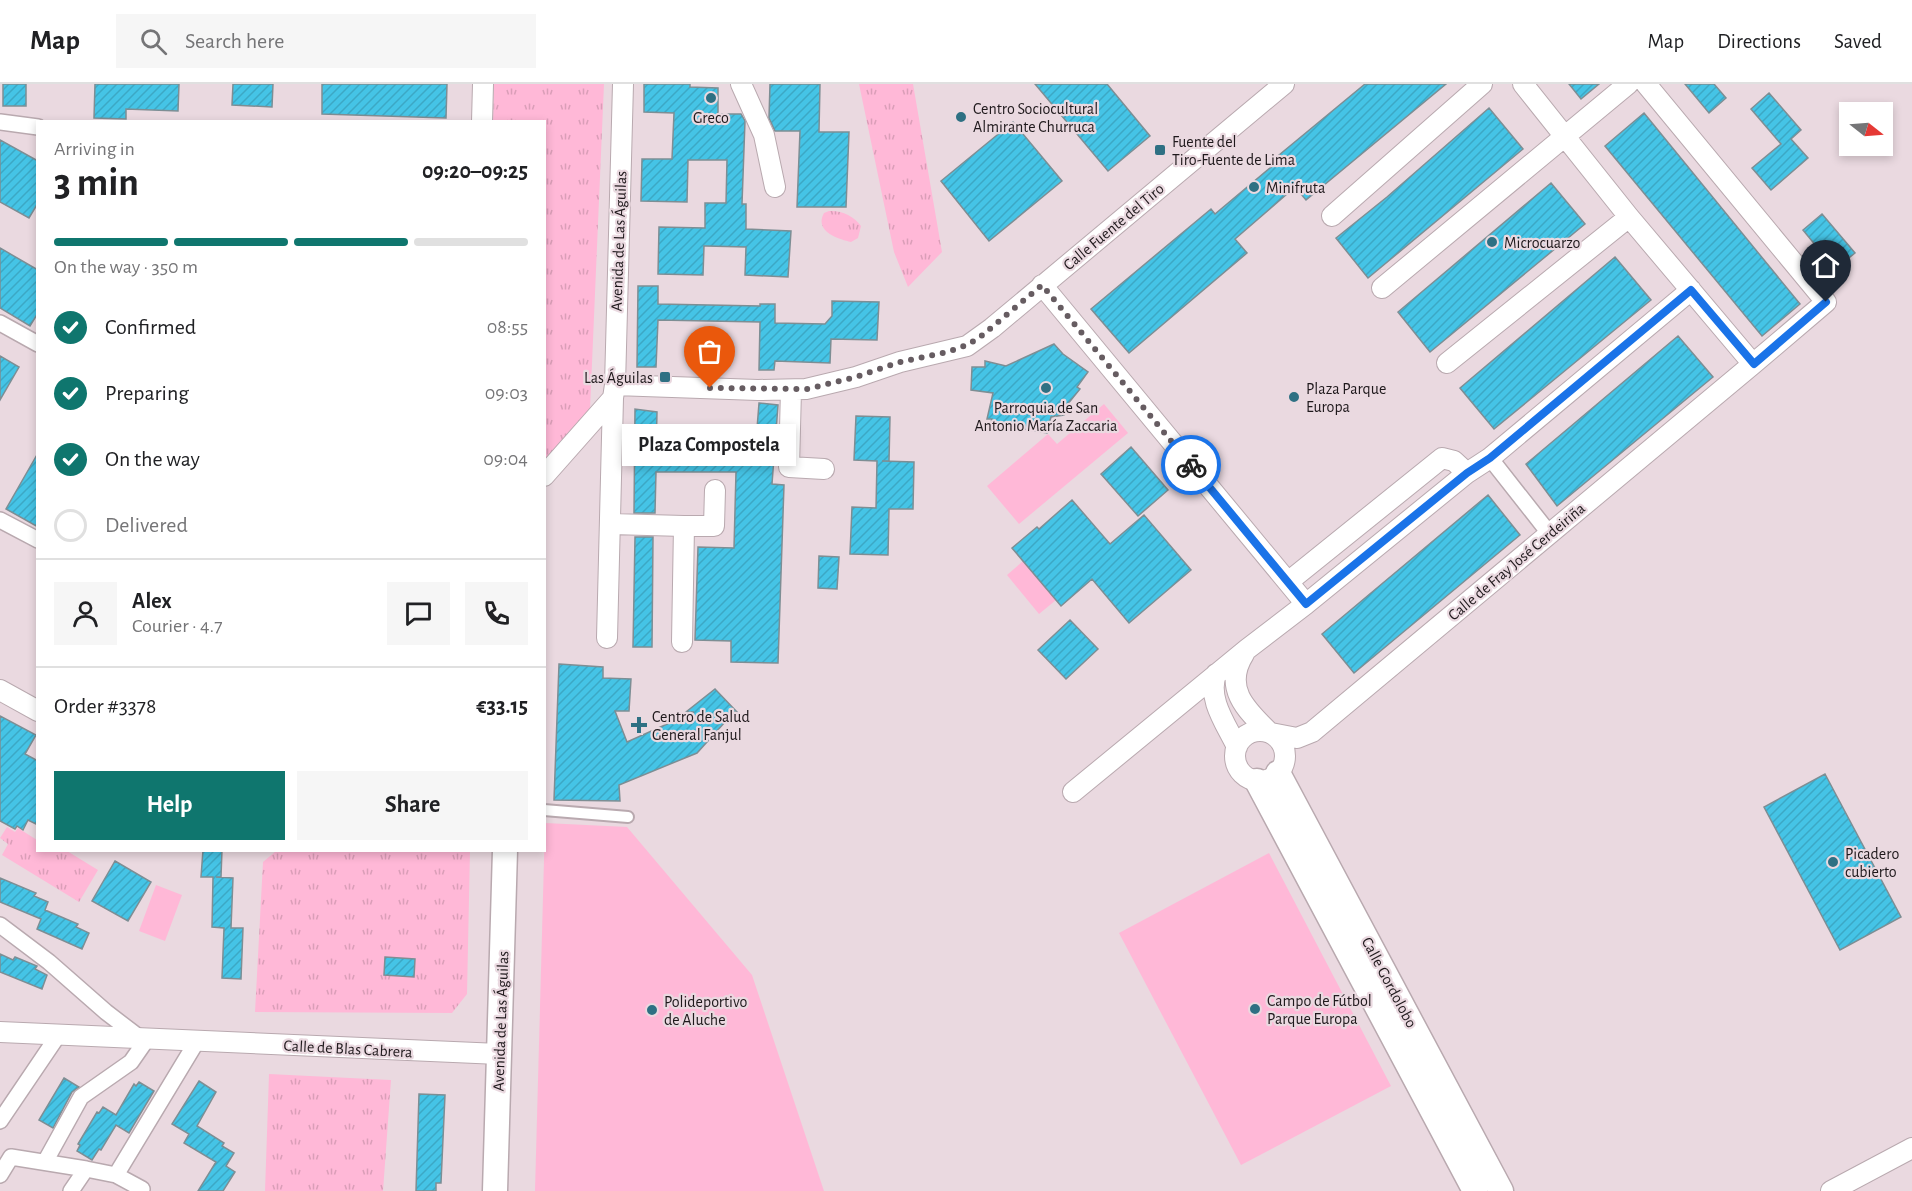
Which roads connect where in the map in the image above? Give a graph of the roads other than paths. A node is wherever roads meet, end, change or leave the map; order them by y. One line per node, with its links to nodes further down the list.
1 (483, 84): 9 (street)
2 (623, 84): 24 (street, Avenida de Las Águilas)
3 (741, 84): 13 (street)
4 (1284, 84): 16 (street, Calle Fuente del Tiro)
5 (1482, 84): 14 (street)
6 (1522, 84): 12 (street)
7 (1628, 84): 12 (street)
8 (1646, 84): 22 (street, Calle de Fray José Cerdeiriña)
9 (482, 120)
10 (0, 122): 11 (street)
11 (36, 127)
12 (1566, 136): 15 (street); 17 (street)
13 (775, 187)
14 (1332, 216)
15 (1629, 217): 18 (street); 21 (street)
16 (1042, 285): 23 (street, Calle Fuente del Tiro); 35 (street)
17 (1382, 288)
18 (1691, 290): 22 (street); 25 (street)
19 (0, 323): 20 (street)
20 (36, 343)
21 (1447, 363)
22 (1754, 364): 33 (street, Calle de Fray José Cerdeiriña)
23 (791, 390): 24 (street, Calle Fuente del Tiro); 26 (street)
24 (614, 392): 28 (street); 31 (street, Avenida de Las Águilas)
25 (1490, 458): 27 (street); 33 (street)
26 (824, 468)
27 (1467, 473): 35 (street); 36 (street)
28 (546, 474)
29 (715, 490): 32 (street)
30 (0, 520): 34 (street)
31 (610, 524): 32 (street); 37 (street, Avenida de Las Águilas)
32 (684, 526): 38 (street)
33 (1549, 533): 43 (street, Calle de Fray José Cerdeiriña)
34 (36, 539)
35 (1288, 582): 36 (street)
36 (1306, 604): 39 (street)
37 (607, 638)
38 (682, 642)
39 (1246, 650): 40 (street); 43 (street)
40 (1216, 674): 44 (street); 46 (street)
41 (0, 690): 42 (street)
42 (36, 710)
43 (1270, 733): 44 (street); 45 (street)
44 (1237, 747): 45 (street)
45 (1268, 777): 68 (street, Calle Gordolobo); 69 (street, Calle Gordolobo)
46 (1073, 792)
47 (546, 810): 48 (lane)
48 (628, 817)
49 (505, 852): 57 (street, Avenida de Las Águilas)
50 (0, 925): 52 (street)
51 (0, 942): 52 (street)
52 (23, 943): 55 (street)
53 (0, 1032): 54 (street, Calle de Blas Cabrera)
54 (59, 1034): 55 (street, Calle de Blas Cabrera); 58 (street)
55 (143, 1039): 56 (street, Calle de Blas Cabrera); 61 (street)
56 (197, 1041): 57 (street, Calle de Blas Cabrera); 64 (street)
57 (499, 1054): 67 (street, Avenida de Las Águilas)
58 (0, 1121)
59 (1912, 1148): 70 (street)
60 (5, 1156): 61 (street); 63 (street)
61 (45, 1162): 62 (street)
62 (86, 1169): 64 (street); 65 (street)
63 (0, 1175)
64 (116, 1175): 66 (street)
65 (71, 1191)
66 (141, 1191)
67 (495, 1191)
68 (1474, 1191)
69 (1501, 1191)
70 (1831, 1191)

